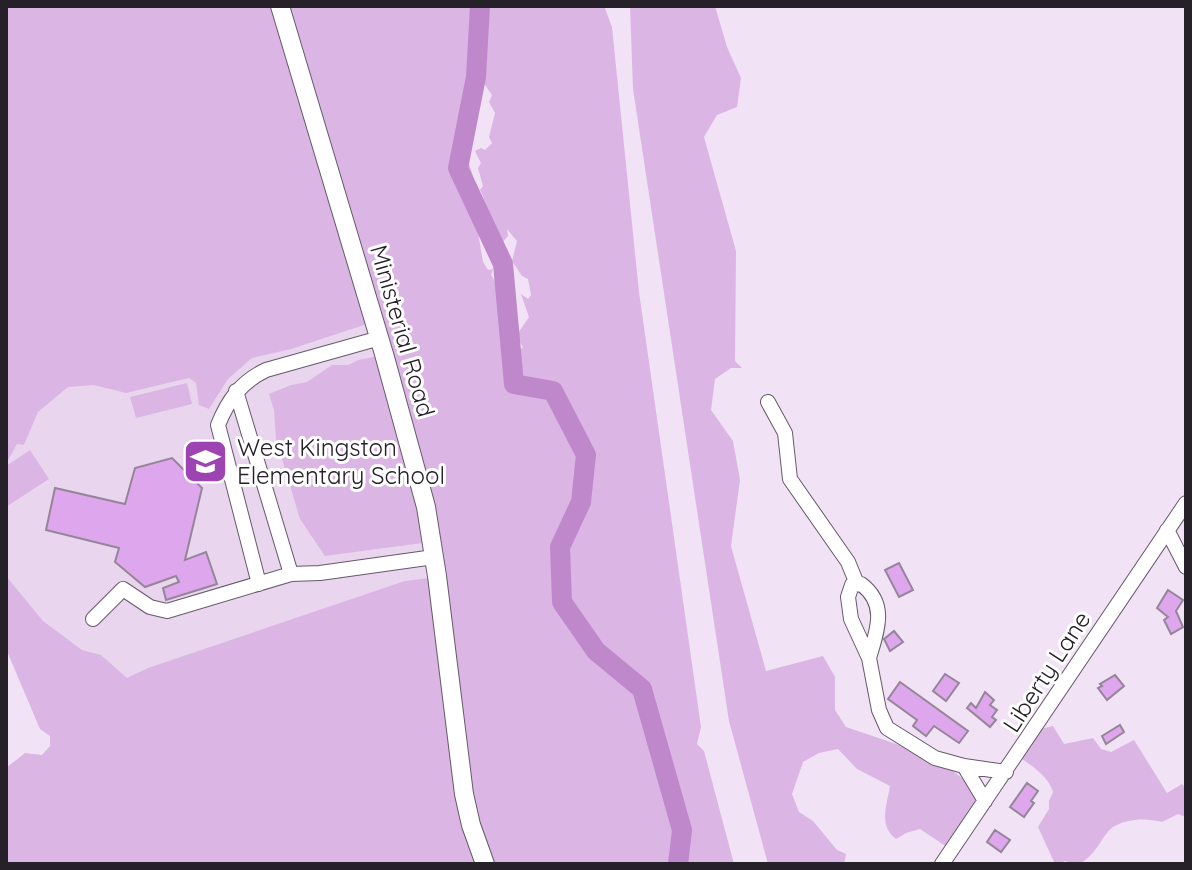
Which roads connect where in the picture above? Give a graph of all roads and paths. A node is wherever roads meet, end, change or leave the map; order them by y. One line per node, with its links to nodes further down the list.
1 (280, 6): 2 (main road, Ministerial Road)
2 (380, 338): 3 (street); 7 (main road, Ministerial Road)
3 (236, 391): 9 (street); 10 (street)
4 (768, 402): 11 (street)
5 (1186, 503): 6 (street, Liberty Lane)
6 (1167, 530): 8 (street); 15 (street, Liberty Lane)
7 (434, 557): 9 (street); 17 (main road, Ministerial Road)
8 (1186, 567)
9 (291, 574): 10 (street)
10 (259, 584): 12 (street)
11 (857, 584): 13 (street); 13 (street)
12 (93, 619)
13 (869, 658): 14 (street)
14 (964, 766): 15 (street); 16 (street)
15 (1006, 772): 16 (street, Liberty Lane)
16 (985, 801): 18 (street, Liberty Lane)
17 (485, 864)
18 (942, 864)

